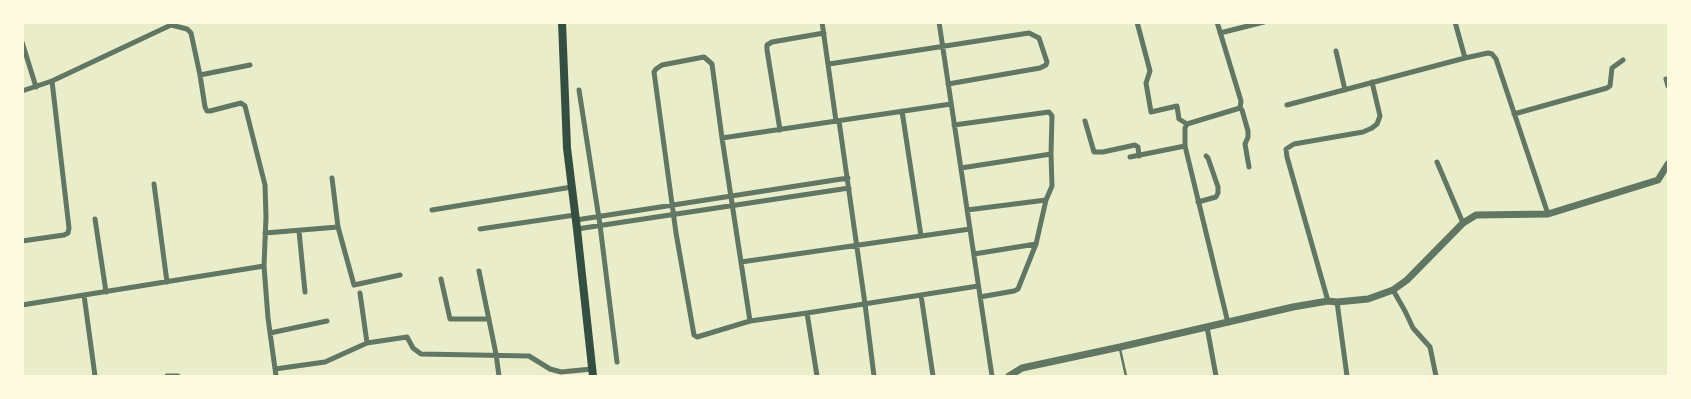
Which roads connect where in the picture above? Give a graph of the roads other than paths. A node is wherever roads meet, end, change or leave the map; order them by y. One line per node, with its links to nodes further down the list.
1 (562, 22): 51 (main road)
2 (822, 22): 9 (street)
3 (939, 22): 12 (street)
4 (1137, 22): 35 (street)
5 (1217, 22): 10 (street)
6 (1264, 22): 10 (street)
7 (1455, 22): 14 (street)
8 (171, 24): 18 (street); 20 (street)
9 (824, 33): 16 (street); 37 (street)
10 (1220, 33): 30 (street)
11 (22, 42): 24 (street)
12 (943, 47): 16 (street); 22 (street); 22 (street)
13 (1336, 51): 26 (street)
14 (1465, 58): 21 (street); 32 (street)
15 (1622, 60): 32 (street)
16 (829, 64): 34 (street)
17 (250, 65): 18 (street)
18 (200, 75): 71 (street)
19 (1666, 79): 23 (street)
20 (52, 81): 24 (street); 73 (street)
21 (1372, 82): 26 (street); 91 (street)
22 (948, 84): 28 (street)
23 (1668, 86)
24 (36, 87): 27 (street)
25 (579, 90): 62 (street)
26 (1345, 90): 29 (street)
27 (22, 91)
28 (951, 104): 31 (street); 36 (street)
29 (1287, 105)
30 (1240, 108): 35 (street); 46 (street)
31 (902, 111): 34 (street); 72 (street)
32 (1514, 114): 61 (street)
33 (1085, 120): 41 (street)
34 (838, 121): 37 (street); 49 (street)
35 (1187, 124): 39 (street)
36 (954, 125): 40 (street); 47 (street)
37 (780, 130): 38 (street)
38 (722, 138): 53 (street); 56 (street)
39 (1185, 146): 41 (street); 55 (street)
40 (1051, 154): 47 (street); 54 (street)
41 (1139, 156): 43 (street)
42 (1206, 156): 55 (street)
43 (1130, 157)
44 (1437, 162): 65 (street)
45 (1668, 164): 61 (street)
46 (1249, 167)
47 (961, 168): 59 (street)
48 (332, 178): 67 (street)
49 (848, 178): 52 (street); 53 (street)
50 (154, 184): 82 (street)
51 (572, 187): 58 (street); 64 (main road)
52 (849, 188): 57 (street); 75 (street)
53 (731, 196): 56 (street); 57 (street)
54 (1046, 200): 59 (street); 74 (street)
55 (1198, 202): 99 (street)
56 (673, 205): 60 (street); 62 (street)
57 (732, 205): 60 (street); 77 (street)
58 (432, 210)
59 (967, 210): 69 (street)
60 (674, 214): 66 (street); 98 (street)
61 (1548, 214): 65 (street)
62 (598, 217): 64 (street); 66 (street)
63 (95, 220): 85 (street)
64 (576, 221): 66 (street); 68 (street); 107 (main road)
65 (1463, 223): 84 (street)
66 (600, 225): 105 (street)
67 (338, 227): 70 (street); 80 (street)
68 (480, 229)
69 (970, 230): 72 (street); 76 (street)
70 (299, 232): 71 (street); 86 (street)
71 (265, 233): 78 (street)
72 (921, 236): 75 (street)
73 (22, 241)
74 (1036, 244): 76 (street); 90 (street)
75 (857, 246): 77 (street); 93 (street)
76 (974, 254): 83 (street)
77 (741, 262): 98 (street)
78 (264, 266): 82 (street); 101 (street)
79 (479, 271): 96 (street)
80 (400, 275)
81 (441, 279): 96 (street)
82 (167, 282): 85 (street)
83 (978, 286): 89 (street); 90 (street)
84 (1393, 290): 92 (street); 121 (street)
85 (106, 292): 88 (street)
86 (305, 292)
87 (360, 293): 102 (street)
88 (84, 295): 94 (street); 108 (street)
89 (921, 295): 93 (street); 115 (street)
90 (980, 297): 116 (street)
91 (1328, 301): 92 (street); 99 (street)
92 (1337, 302): 120 (street)
93 (865, 304): 95 (street); 114 (street)
94 (22, 305)
95 (807, 313): 98 (street); 113 (street)
96 (489, 319): 104 (street)
97 (327, 321): 101 (street)
98 (750, 321)
99 (1228, 323): 100 (street)
100 (1207, 327): 103 (street); 119 (street)
101 (270, 333): 106 (street)
102 (367, 343): 104 (street); 106 (street)
103 (1120, 347): 117 (street); 118 (lane)
104 (496, 354): 107 (street); 112 (street)
105 (617, 362)
106 (275, 369): 111 (street)
107 (593, 373)
108 (95, 376)
109 (167, 376): 110 (street)
110 (178, 376)
111 (276, 376)
112 (499, 376)
113 (816, 376)
114 (874, 376)
115 (933, 376)
116 (992, 376)
117 (1008, 376)
118 (1126, 376)
119 (1216, 376)
120 (1347, 376)
121 (1436, 376)

